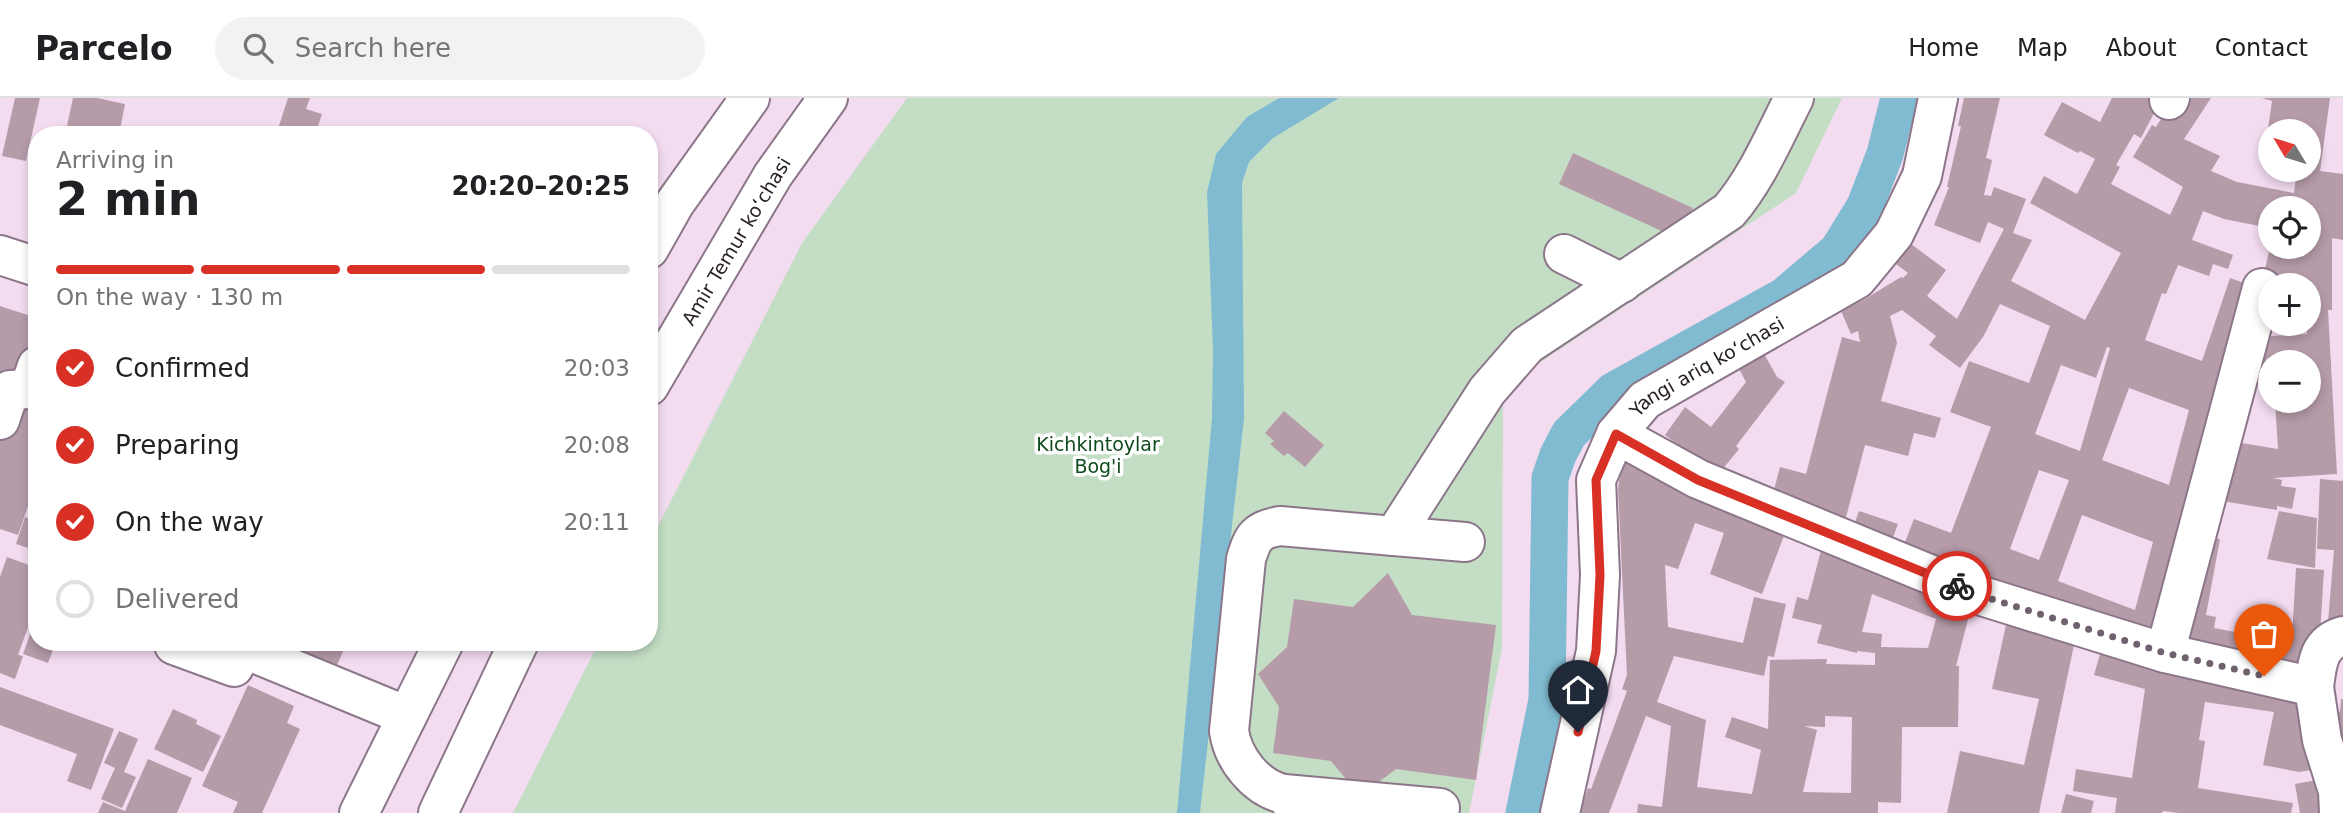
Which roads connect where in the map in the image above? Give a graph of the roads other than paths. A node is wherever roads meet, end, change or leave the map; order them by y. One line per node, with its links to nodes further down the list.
1 (750, 98): 5 (street)
2 (828, 98): 11 (street, Amir Temur koʻchasi)
3 (1794, 98): 9 (street)
4 (1938, 98): 14 (street, Yangi ariq ko‘chasi)
5 (658, 233)
6 (1564, 254): 9 (street)
7 (0, 255): 8 (street)
8 (28, 264)
9 (1622, 283): 15 (street)
10 (2258, 303): 23 (street)
11 (658, 371)
12 (28, 389): 13 (street)
13 (0, 420)
14 (1616, 434): 23 (street); 30 (street, Yangi ariq ko‘chasi)
15 (1394, 536): 16 (street); 26 (street)
16 (1465, 542)
17 (2343, 636): 24 (street)
18 (190, 651): 19 (street)
19 (241, 651)
20 (249, 651): 25 (street)
21 (439, 651): 25 (street)
22 (515, 651): 29 (street)
23 (2165, 653): 24 (street)
24 (2314, 687): 31 (street)
25 (407, 716): 28 (street)
26 (1292, 804): 27 (street)
27 (1440, 808)
28 (359, 813)
29 (438, 813)
30 (1560, 813)
31 (2339, 813)

